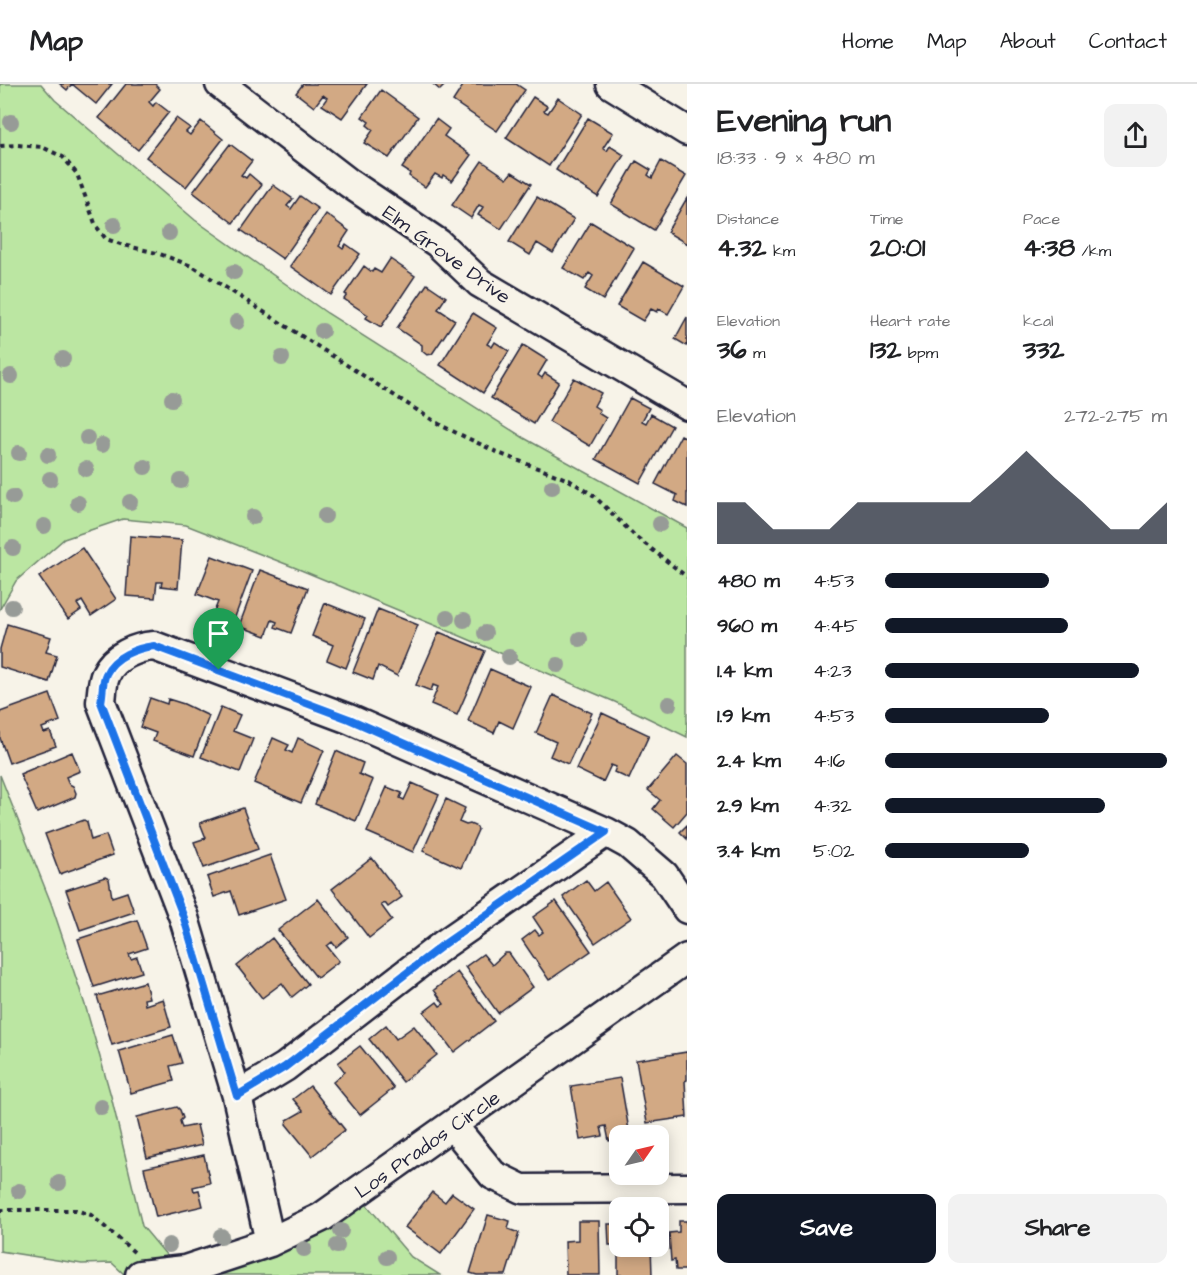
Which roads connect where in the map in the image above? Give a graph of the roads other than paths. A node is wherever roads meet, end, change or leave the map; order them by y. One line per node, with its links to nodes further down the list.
1 (220, 84): 4 (street, Elm Grove Drive)
2 (611, 84): 3 (street)
3 (686, 128)
4 (687, 405)
5 (606, 832): 6 (street); 8 (street); 8 (street)
6 (687, 909)
7 (687, 958): 9 (street, Los Prados Circle)
8 (237, 1096): 11 (street)
9 (453, 1126): 10 (street); 11 (street, Los Prados Circle)
10 (687, 1188)
11 (270, 1242): 12 (street, Los Prados Circle)
12 (152, 1274)

